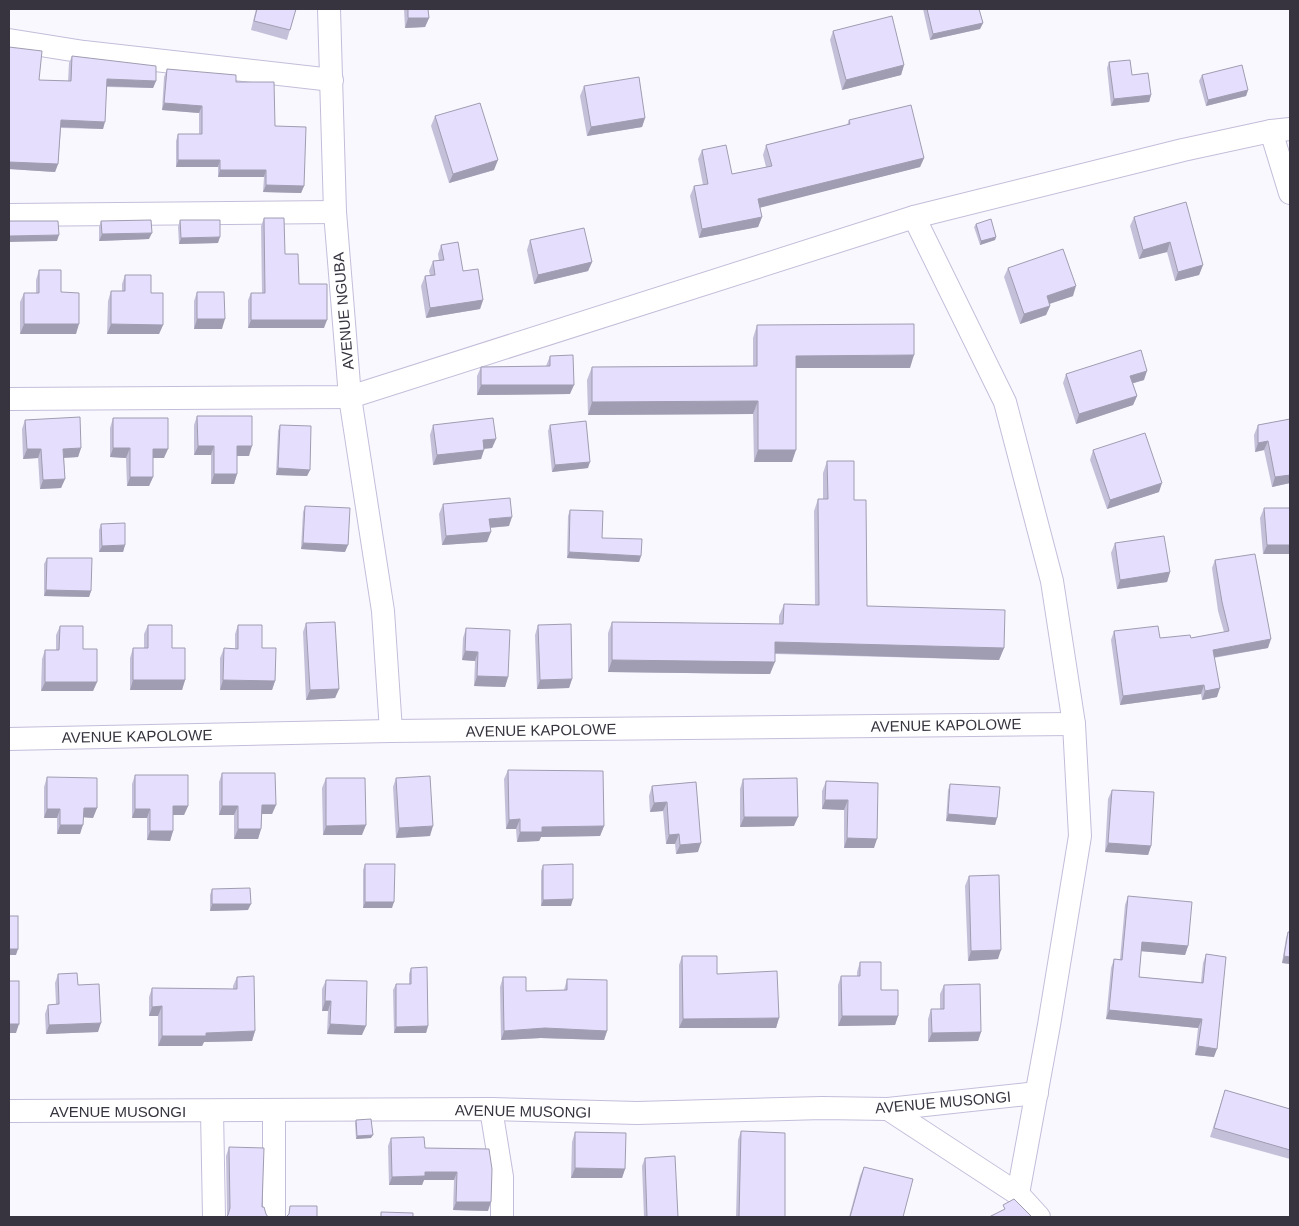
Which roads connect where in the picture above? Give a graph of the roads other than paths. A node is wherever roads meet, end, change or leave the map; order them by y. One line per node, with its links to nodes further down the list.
1 (330, 9): 3 (street, AVENUE NGUBA)
2 (9, 40): 3 (street)
3 (332, 80): 6 (street, AVENUE NGUBA)
4 (1281, 130): 5 (street); 8 (street)
5 (1290, 193)
6 (335, 212): 7 (street); 9 (street, AVENUE NGUBA)
7 (9, 215)
8 (914, 216): 9 (street); 11 (street)
9 (350, 397): 10 (street); 12 (street, AVENUE NGUBA)
10 (9, 398)
11 (1074, 724): 12 (street, AVENUE KAPOLOWE); 14 (street)
12 (391, 731): 13 (street, AVENUE KAPOLOWE)
13 (9, 739)
14 (1037, 1093): 16 (street, AVENUE MUSONGI); 20 (street)
15 (491, 1109): 16 (street, AVENUE MUSONGI); 17 (street, AVENUE MUSONGI); 23 (street)
16 (888, 1109): 20 (street)
17 (274, 1110): 19 (street, AVENUE MUSONGI); 22 (street)
18 (9, 1111): 19 (street, AVENUE MUSONGI)
19 (212, 1111): 21 (street)
20 (1018, 1194): 24 (street)
21 (214, 1217)
22 (274, 1217)
23 (502, 1217)
24 (1038, 1217)

